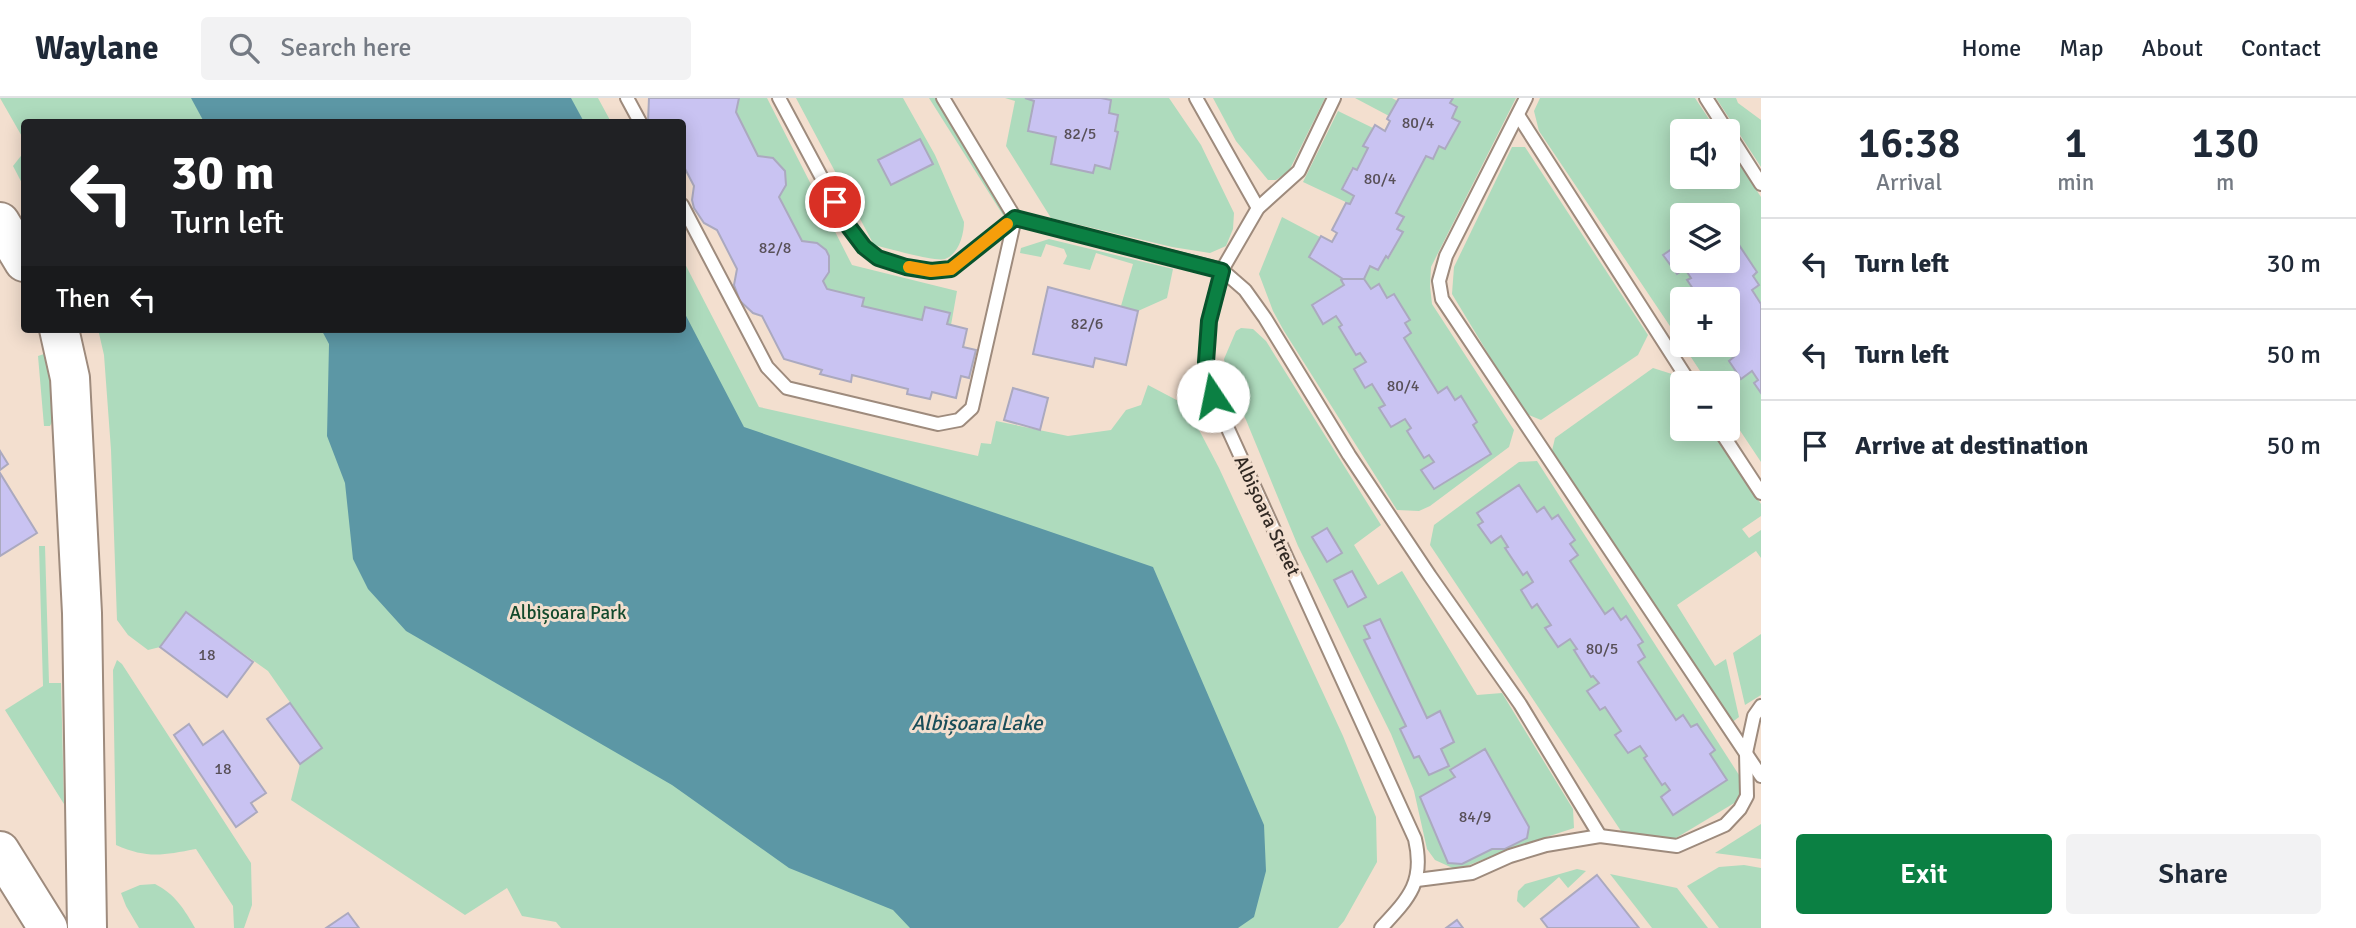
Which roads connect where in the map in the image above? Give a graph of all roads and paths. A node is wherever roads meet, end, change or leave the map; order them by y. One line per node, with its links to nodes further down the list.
1 (627, 98): 9 (lane)
2 (779, 98): 13 (lane)
3 (943, 98): 13 (lane)
4 (1196, 98): 11 (lane)
5 (1334, 98): 11 (lane, Albișoara Street)
6 (1526, 98): 8 (lane)
7 (1706, 98): 10 (lane)
8 (1518, 115): 18 (lane); 22 (lane)
9 (638, 119)
10 (1761, 184)
11 (1258, 208): 16 (lane, Albișoara Street)
12 (686, 213): 13 (lane)
13 (1015, 218): 16 (lane)
14 (0, 222): 15 (main road)
15 (21, 257)
16 (1222, 271): 24 (lane); 26 (lane, Albișoara Street)
17 (60, 333): 28 (main road)
18 (1682, 371)
19 (1727, 441): 20 (lane)
20 (1761, 493)
21 (1761, 706): 22 (lane)
22 (1746, 753): 23 (lane); 24 (lane)
23 (1761, 776)
24 (1601, 836): 26 (lane)
25 (0, 851): 27 (main road)
26 (1417, 880): 29 (lane)
27 (48, 928)
28 (87, 928)
29 (1381, 928)

